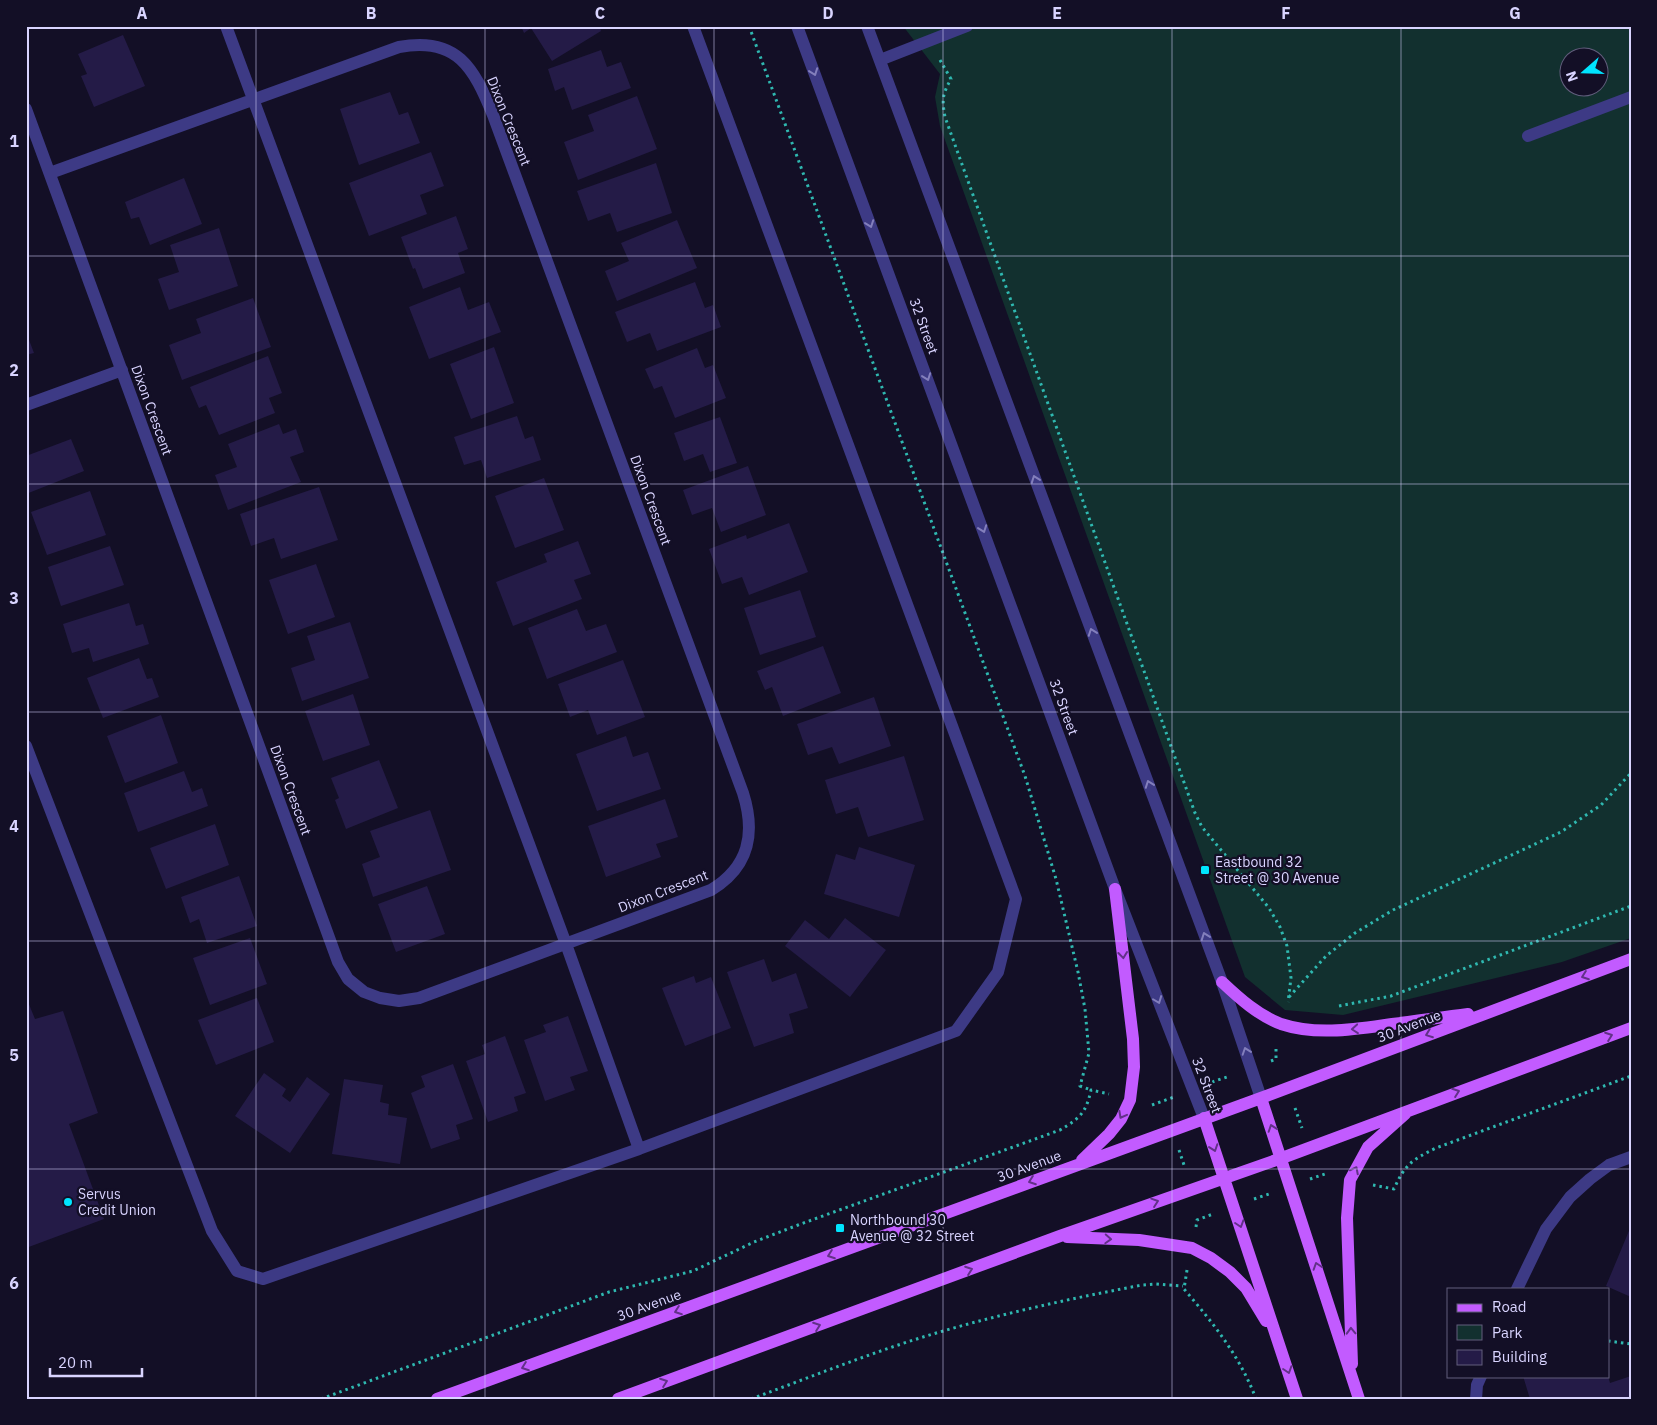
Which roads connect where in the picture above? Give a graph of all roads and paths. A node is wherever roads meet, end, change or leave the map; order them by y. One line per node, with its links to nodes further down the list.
1 (226, 26): 10 (street)
2 (693, 26): 43 (street)
3 (749, 26): 34 (path)
4 (798, 26): 18 (street, 32 Street, one-way to 18)
5 (867, 26): 7 (street)
6 (967, 26): 7 (street)
7 (880, 60): 22 (street, one-way to 7)
8 (940, 60): 23 (path)
9 (1631, 96): 12 (street)
10 (252, 99): 13 (street, Dixon Crescent); 20 (street); 20 (street, Dixon Crescent)
11 (26, 109): 13 (street, Dixon Crescent)
12 (1528, 136)
13 (50, 172): 14 (street, Dixon Crescent)
14 (122, 370): 15 (street); 20 (street, Dixon Crescent)
15 (26, 405)
16 (26, 746): 43 (street)
17 (1631, 773): 23 (path)
18 (1115, 889): 33 (street, 32 Street, one-way to 33); 46 (main road, one-way to 46)
19 (1631, 906): 25 (path)
20 (566, 944): 43 (street)
21 (1631, 959): 26 (main road, 30 Avenue, one-way to 26)
22 (1222, 982): 26 (main road, one-way to 22); 30 (street, one-way to 22)
23 (1289, 998): 24 (path)
24 (1287, 1005)
25 (1336, 1006)
26 (1490, 1011): 32 (main road, 30 Avenue, one-way to 32)
27 (1631, 1028): 39 (main road, one-way to 27)
28 (1276, 1049): 29 (path)
29 (1276, 1059): 30 (path); 32 (path)
30 (1252, 1068): 33 (path); 36 (street)
31 (1631, 1076): 49 (path)
32 (1288, 1088): 36 (main road, 30 Avenue); 42 (path)
33 (1193, 1089): 37 (path); 40 (street, 32 Street)
34 (1091, 1090): 35 (path); 64 (path)
35 (1112, 1095)
36 (1261, 1098): 40 (main road, 30 Avenue); 45 (main road, one-way to 36)
37 (1160, 1102): 38 (path); 41 (path)
38 (1152, 1106)
39 (1411, 1109): 42 (main road); 63 (main road, one-way to 39)
40 (1204, 1118): 41 (main road, 30 Avenue); 48 (main road, 32 Street, one-way to 48)
41 (1171, 1130): 46 (main road, 30 Avenue); 51 (path)
42 (1309, 1148): 45 (main road)
43 (639, 1149)
44 (1631, 1157): 58 (street)
45 (1282, 1158): 48 (main road); 50 (main road)
46 (1078, 1164): 65 (main road, 30 Avenue, one-way to 65)
47 (1328, 1175): 50 (path)
48 (1224, 1178): 51 (main road); 52 (main road, 32 Street)
49 (1365, 1183)
50 (1291, 1186): 52 (path); 63 (main road, one-way to 50)
51 (1193, 1189): 53 (path); 55 (main road, one-way to 51)
52 (1234, 1206): 53 (path); 60 (main road, 32 Street, one-way to 60)
53 (1204, 1218): 54 (path)
54 (1196, 1228)
55 (1060, 1236): 60 (main road, one-way to 60); 66 (main road, one-way to 55)
56 (1188, 1262): 57 (path)
57 (1183, 1286): 67 (path); 68 (path)
58 (1517, 1288)
59 (1610, 1341): 61 (path)
60 (1279, 1342): 69 (main road, 32 Street, one-way to 69)
61 (1631, 1344)
62 (1479, 1378): 71 (street)
63 (1353, 1379): 70 (main road)
64 (321, 1399)
65 (437, 1399)
66 (618, 1399)
67 (751, 1399)
68 (1256, 1399)
69 (1297, 1399)
70 (1359, 1399)
71 (1476, 1399)

